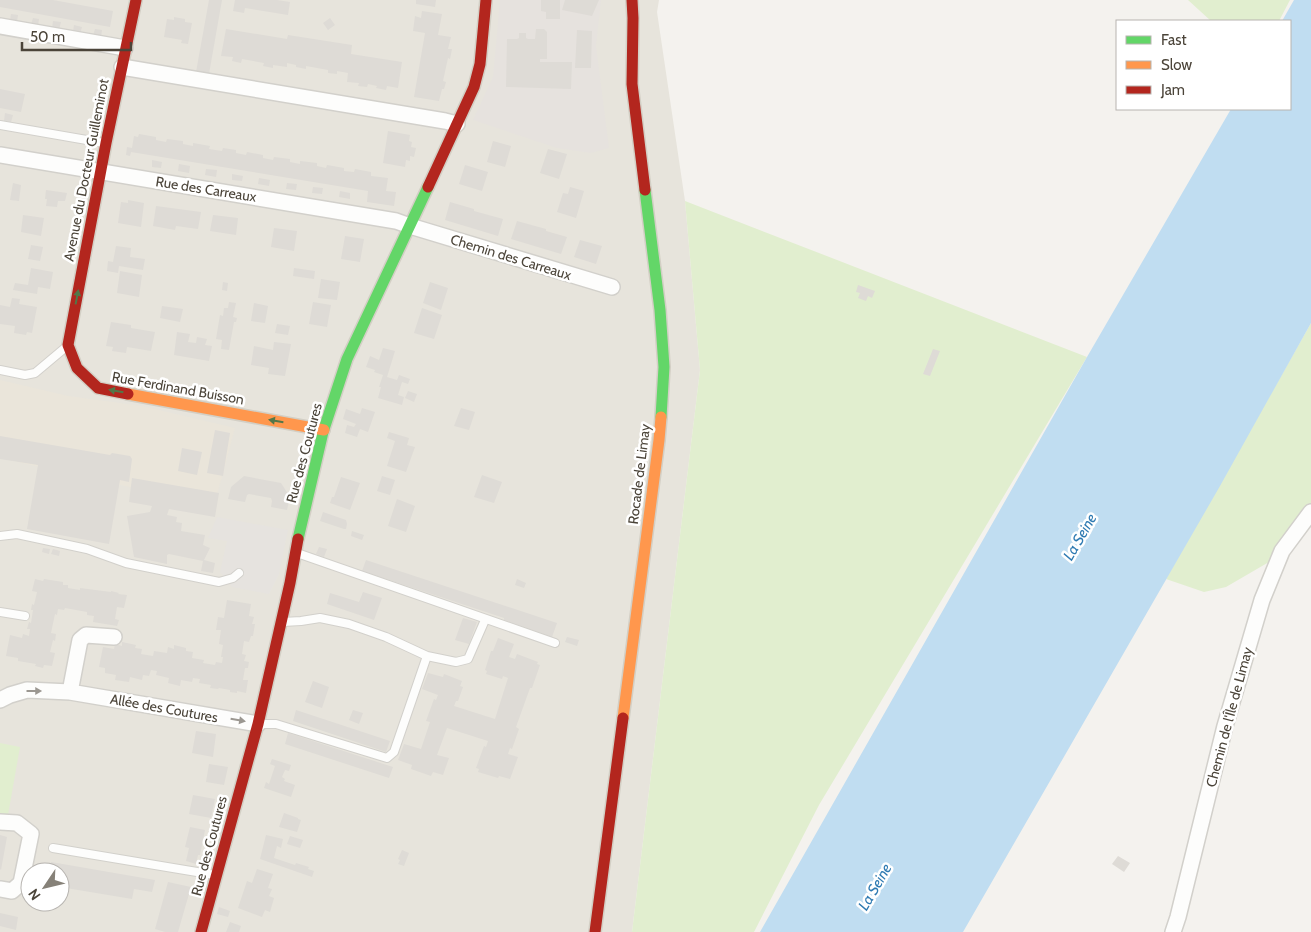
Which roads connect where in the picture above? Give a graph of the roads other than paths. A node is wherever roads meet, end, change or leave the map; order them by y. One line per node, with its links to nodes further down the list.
1 (136, 0): 7 (street, Avenue du Docteur Guilleminot)
2 (486, 0): 9 (street, Rue des Coutures)
3 (632, 0): 5 (street, Rocade de Limay)
4 (640, 0): 5 (street, Rocade de Limay)
5 (633, 18): 38 (street, Rocade de Limay)
6 (0, 26): 7 (street)
7 (125, 48): 8 (street, Avenue du Docteur Guilleminot)
8 (122, 67): 9 (street); 11 (street, Avenue du Docteur Guilleminot)
9 (457, 124): 14 (street, Rue des Coutures)
10 (0, 125): 11 (lane)
11 (106, 144): 13 (street, Avenue du Docteur Guilleminot)
12 (0, 155): 13 (street, Rue des Carreaux)
13 (100, 171): 14 (street, Rue des Carreaux); 16 (street, Avenue du Docteur Guilleminot, one-way to 13)
14 (410, 226): 15 (street, Chemin des Carreaux); 18 (street, Rue des Coutures)
15 (612, 287)
16 (68, 345): 17 (lane); 18 (street, Rue Ferdinand Buisson, one-way to 16)
17 (0, 370)
18 (324, 430): 21 (street, Rue des Coutures)
19 (1311, 512): 39 (street, Chemin de l'Île de Limay)
20 (0, 536): 22 (lane)
21 (295, 552): 25 (lane); 26 (street, Rue des Coutures)
22 (240, 573)
23 (0, 612): 24 (lane)
24 (25, 616)
25 (485, 620): 28 (lane); 29 (lane)
26 (281, 622): 29 (lane); 32 (street, Rue des Coutures)
27 (114, 637): 30 (street)
28 (555, 643)
29 (427, 656): 32 (lane)
30 (70, 692): 31 (street, Allée des Coutures, one-way to 30); 32 (street, Allée des Coutures, one-way to 32)
31 (0, 700)
32 (258, 724): 35 (street, Rue des Coutures)
33 (0, 822): 36 (street)
34 (53, 848): 35 (lane)
35 (217, 875): 37 (street, Rue des Coutures)
36 (0, 889)
37 (201, 932)
38 (595, 932)
39 (1173, 932)

